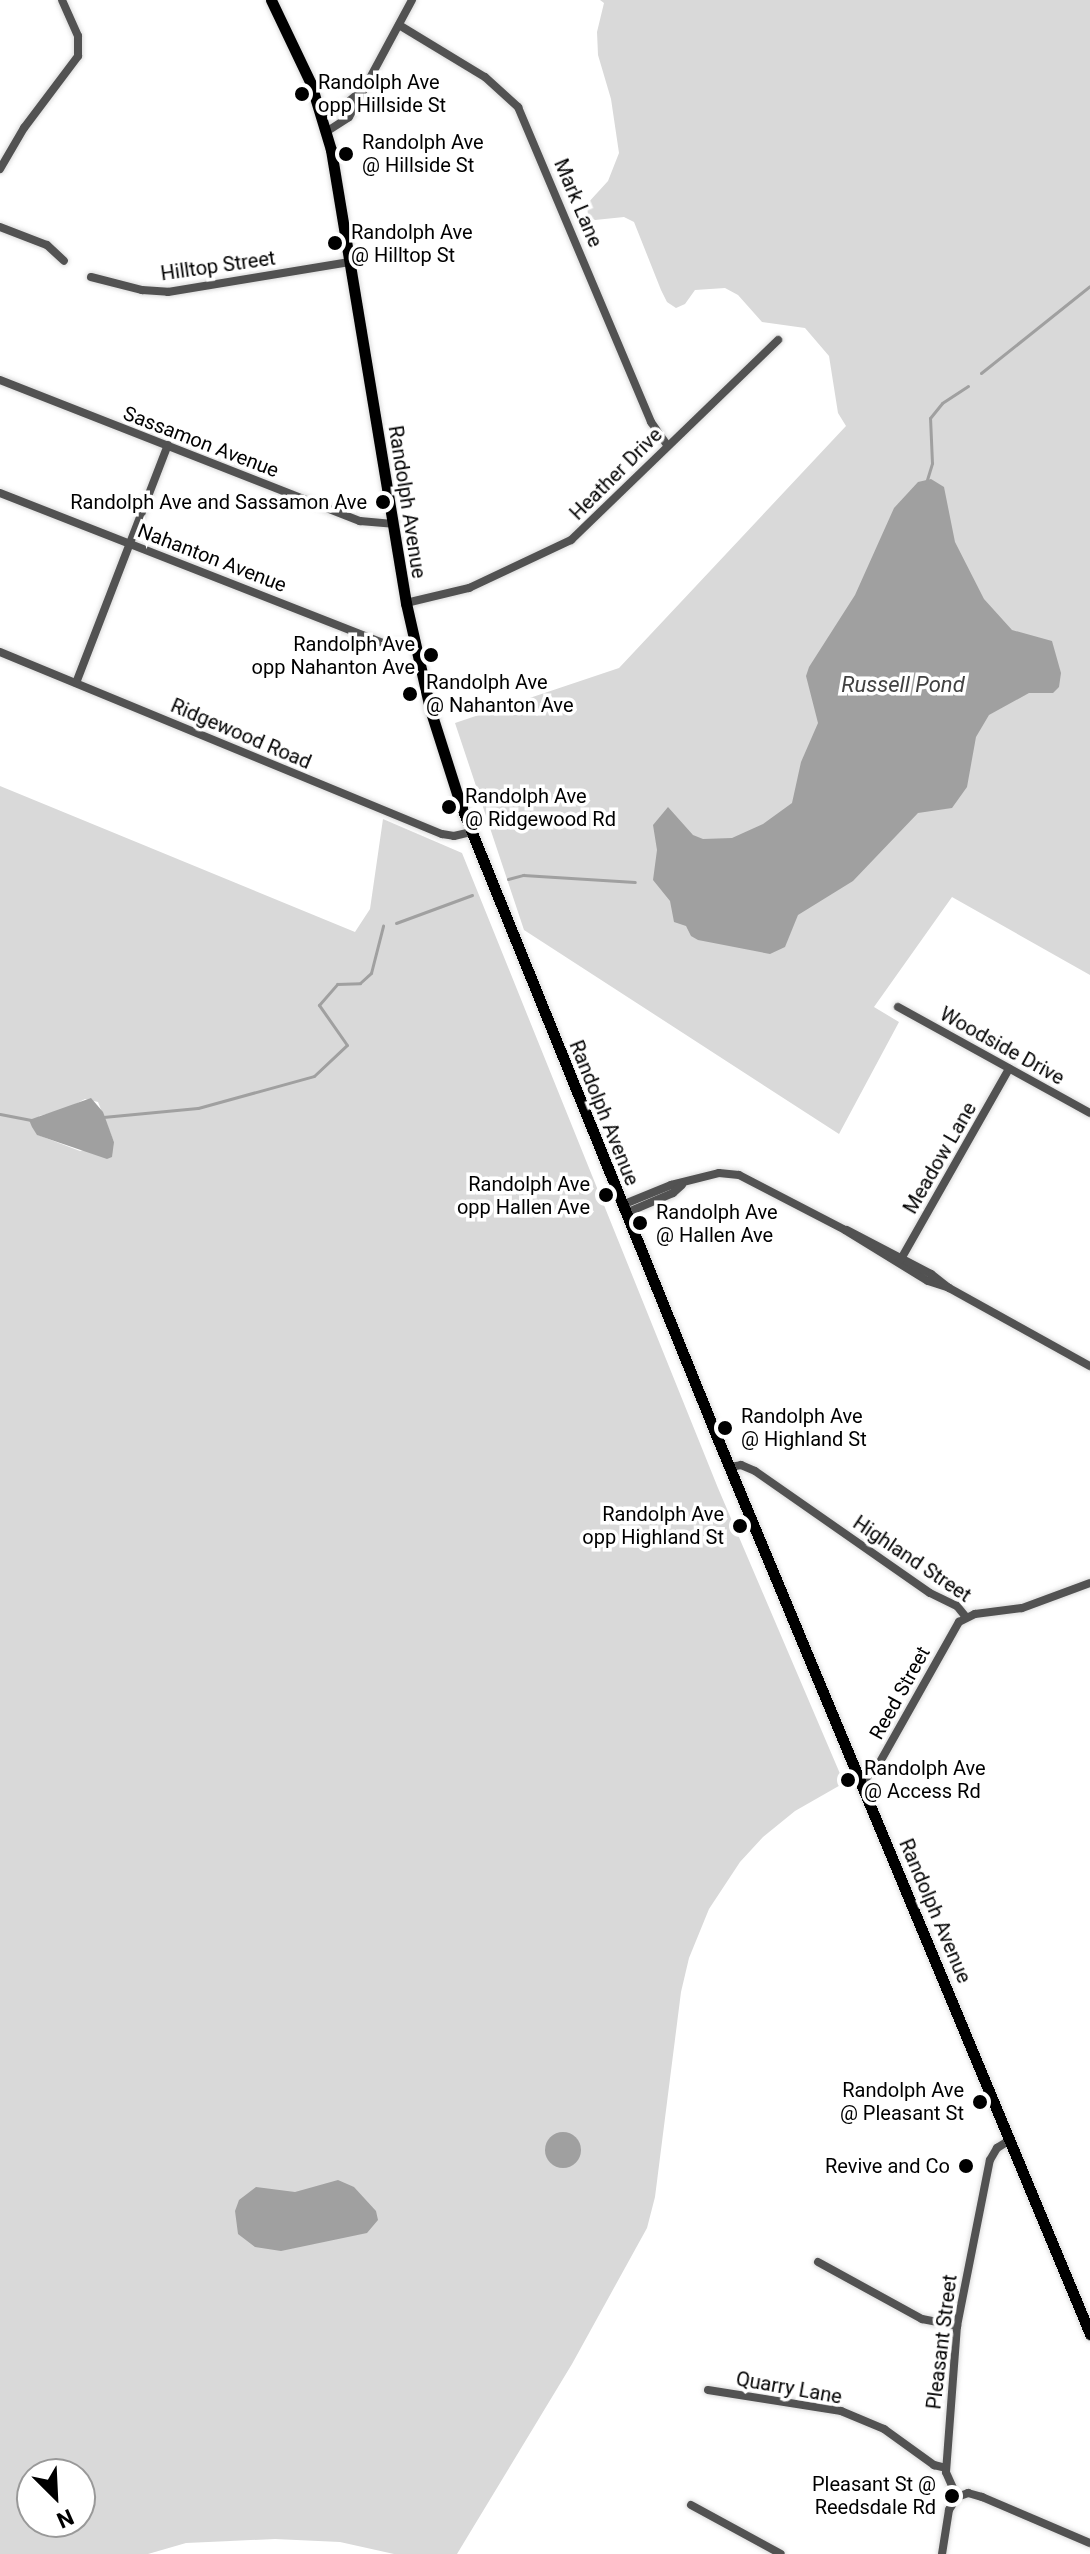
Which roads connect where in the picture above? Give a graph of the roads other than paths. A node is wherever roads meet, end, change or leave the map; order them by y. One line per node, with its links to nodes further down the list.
1 (62, 0): 8 (street)
2 (271, 0): 6 (main road, Randolph Avenue)
3 (412, 0): 4 (street)
4 (399, 25): 5 (street); 16 (street, Mark Lane)
5 (367, 86): 6 (street); 7 (street)
6 (321, 114): 7 (main road, Randolph Avenue)
7 (326, 132): 11 (main road, Randolph Avenue)
8 (0, 169)
9 (0, 227): 10 (street)
10 (64, 261)
11 (350, 262): 12 (street, Hilltop Street); 18 (main road, Randolph Avenue)
12 (91, 277)
13 (778, 340): 16 (street, Heather Drive)
14 (0, 380): 15 (street, Sassamon Avenue)
15 (168, 445): 18 (street, Sassamon Avenue); 19 (street)
16 (667, 445): 20 (street, Heather Drive)
17 (0, 493): 19 (street, Nahanton Avenue)
18 (393, 524): 20 (main road, Randolph Avenue)
19 (131, 544): 21 (street, Nahanton Avenue); 23 (street)
20 (406, 603): 21 (main road, Randolph Avenue)
21 (414, 643): 24 (main road, Randolph Avenue)
22 (0, 652): 23 (street, Ridgewood Road)
23 (76, 683): 24 (street, Ridgewood Road)
24 (471, 832): 28 (main road, Randolph Avenue)
25 (898, 1007): 26 (street, Woodside Drive)
26 (1009, 1069): 27 (street, Woodside Drive); 29 (street, Meadow Lane)
27 (1090, 1113)
28 (624, 1209): 29 (street); 31 (main road, Randolph Avenue)
29 (900, 1260): 30 (street)
30 (1090, 1366)
31 (730, 1467): 33 (street, Highland Street); 34 (main road, Randolph Avenue)
32 (1090, 1583): 33 (street, Highland Street)
33 (966, 1617): 34 (street, Reed Street)
34 (862, 1783): 35 (main road, Randolph Avenue)
35 (1010, 2140): 37 (street, Pleasant Street); 38 (main road, Randolph Avenue)
36 (818, 2262): 37 (street)
37 (957, 2326): 40 (street, Pleasant Street)
38 (1090, 2334)
39 (708, 2390): 40 (street, Quarry Lane)
40 (946, 2468): 41 (street, Pleasant Street)
41 (957, 2497): 43 (street); 45 (street)
42 (691, 2505): 44 (street)
43 (1090, 2543)
44 (781, 2554)
45 (942, 2554)

